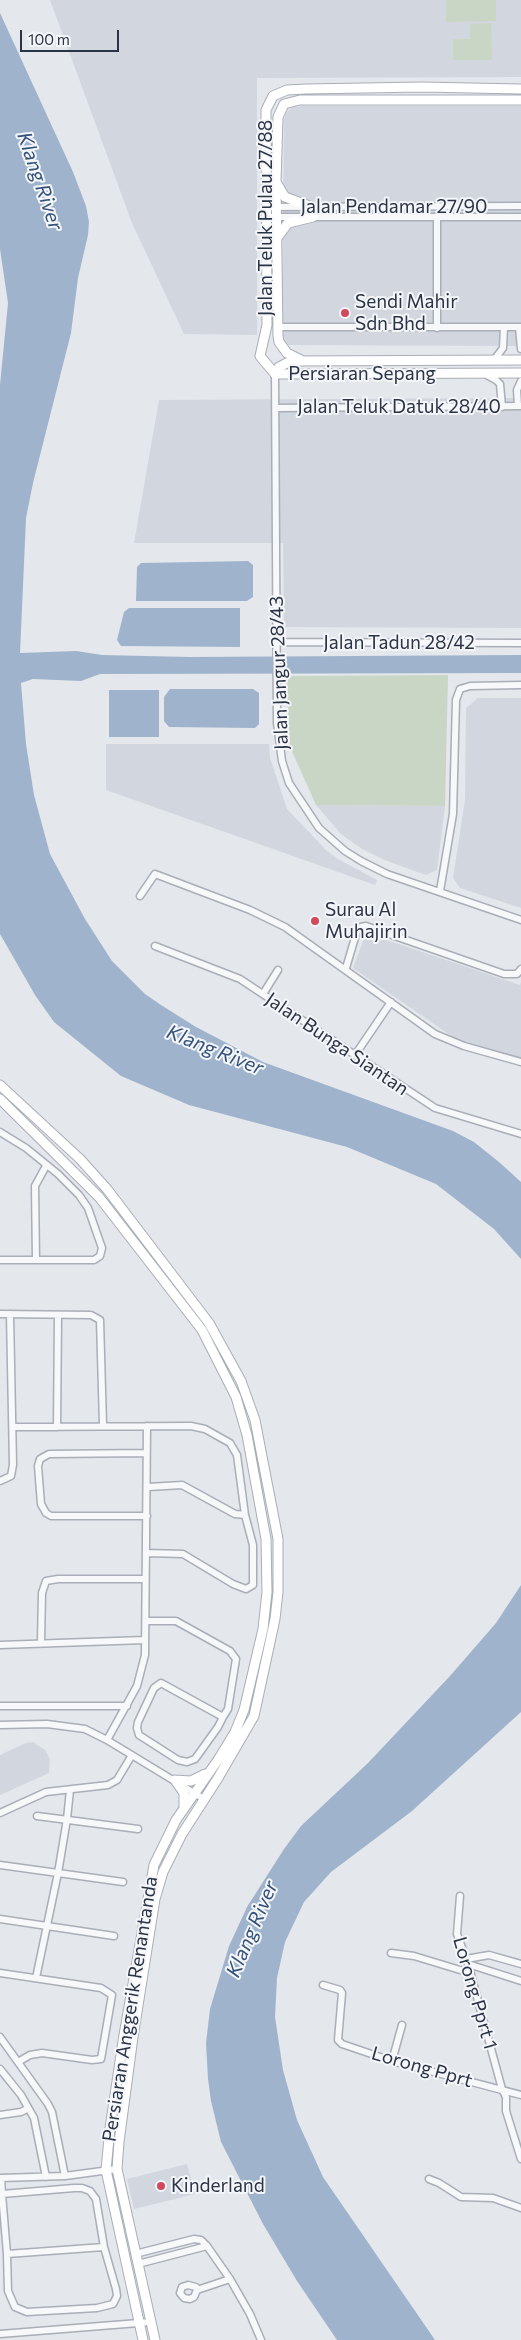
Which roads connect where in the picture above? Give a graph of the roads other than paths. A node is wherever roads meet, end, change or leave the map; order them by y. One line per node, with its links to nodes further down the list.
1 (521, 89): 7 (main road, Jalan Teluk Pulau 27/88)
2 (521, 100): 3 (main road, Jalan Teluk Pulau 27/88)
3 (276, 182): 5 (main road, Jalan Teluk Pulau 27/88); 6 (main road)
4 (521, 206): 6 (street, Jalan Pendamar 27/90)
5 (276, 207): 6 (street, Jalan Pendamar 27/90); 7 (street, Jalan Pendamar 27/90); 8 (main road, Jalan Teluk Pulau 27/88)
6 (312, 207)
7 (266, 212): 8 (street, Jalan Pendamar 27/90); 22 (main road, Jalan Teluk Pulau 27/88)
8 (276, 217): 9 (street, Jalan Pendamar 27/90); 12 (main road, Jalan Teluk Pulau 27/88)
9 (313, 217): 10 (street, Jalan Pendamar 27/90); 12 (main road)
10 (437, 217): 11 (street, Jalan Pendamar 27/90); 16 (street)
11 (521, 217)
12 (276, 239): 15 (main road, Jalan Teluk Pulau 27/88)
13 (504, 327): 14 (street); 16 (street); 20 (street)
14 (520, 327): 17 (street)
15 (278, 328): 16 (street); 18 (main road, Jalan Teluk Pulau 27/88)
16 (437, 328)
17 (521, 349)
18 (301, 360): 19 (main road, Persiaran Sepang); 22 (main road, Persiaran Sepang)
19 (364, 360): 20 (main road, Persiaran Sepang); 23 (main road)
20 (494, 360): 21 (main road, Persiaran Sepang)
21 (521, 360)
22 (275, 374): 23 (main road, Persiaran Sepang); 29 (street, Jalan Jangur 28/43)
23 (364, 374): 24 (main road, Persiaran Sepang)
24 (482, 374): 25 (main road, Persiaran Sepang); 28 (street)
25 (521, 374)
26 (521, 381): 27 (street)
27 (520, 406): 28 (street, Jalan Teluk Datuk 28/40)
28 (502, 407): 29 (street, Jalan Teluk Datuk 28/40)
29 (276, 408): 30 (street, Jalan Jangur 28/43)
30 (276, 642): 31 (street, Jalan Tadun 28/42); 33 (street, Jalan Jangur 28/43)
31 (521, 643)
32 (521, 685): 33 (street)
33 (440, 891): 35 (street, Jalan Jangur 28/43)
34 (140, 896): 37 (street)
35 (521, 920)
36 (155, 946): 40 (street, Jalan Bunga Siantan)
37 (346, 968): 38 (street); 41 (street)
38 (521, 969)
39 (278, 970): 40 (street)
40 (263, 994): 42 (street, Jalan Bunga Siantan)
41 (391, 1002): 42 (street); 43 (street)
42 (355, 1055): 47 (street, Jalan Bunga Siantan)
43 (521, 1062)
44 (0, 1086): 48 (main road, Persiaran Anggerik Renantanda)
45 (0, 1099): 50 (main road, Persiaran Anggerik Renantanda)
46 (0, 1132): 49 (street)
47 (521, 1134)
48 (80, 1159): 50 (main road); 67 (main road, Persiaran Anggerik Renantanda)
49 (46, 1166): 52 (street); 52 (street)
50 (72, 1168): 66 (main road, Persiaran Anggerik Renantanda)
51 (0, 1260): 52 (street)
52 (36, 1260)
53 (0, 1314): 54 (street)
54 (10, 1314): 55 (street); 58 (street)
55 (58, 1316): 56 (street); 59 (street)
56 (103, 1425): 57 (street); 59 (street)
57 (147, 1426): 60 (street); 63 (street)
58 (13, 1427): 59 (street); 61 (street)
59 (57, 1427)
60 (146, 1452): 62 (street); 64 (street)
61 (0, 1481)
62 (148, 1487): 63 (street); 64 (street)
63 (245, 1515): 65 (street)
64 (147, 1516): 65 (street)
65 (147, 1552): 68 (street)
66 (268, 1556): 67 (main road); 79 (main road, Persiaran Anggerik Renantanda)
67 (279, 1557): 83 (main road, Persiaran Anggerik Renantanda)
68 (145, 1579): 69 (street); 71 (street)
69 (146, 1621): 70 (street); 75 (street)
70 (145, 1640): 71 (street); 74 (street)
71 (41, 1642): 72 (street)
72 (0, 1645)
73 (0, 1706): 74 (street)
74 (127, 1706): 77 (street)
75 (223, 1717): 75 (street)
76 (0, 1724): 77 (street)
77 (107, 1740): 78 (street)
78 (132, 1755): 80 (street); 81 (street)
79 (212, 1768): 80 (main road); 82 (main road, Persiaran Anggerik Renantanda)
80 (174, 1780): 82 (street); 84 (main road)
81 (70, 1790): 85 (street); 87 (street)
82 (194, 1793): 83 (street); 84 (main road, Persiaran Anggerik Renantanda)
83 (204, 1799): 115 (main road, Persiaran Anggerik Renantanda)
84 (184, 1808): 114 (main road, Persiaran Anggerik Renantanda)
85 (0, 1813)
86 (37, 1816): 87 (street)
87 (67, 1819): 88 (street); 90 (street)
88 (138, 1829)
89 (0, 1865): 90 (street)
90 (58, 1873): 91 (street); 94 (street)
91 (123, 1882)
92 (460, 1896): 97 (street, Lorong Pprt 1)
93 (0, 1919): 94 (street)
94 (47, 1926): 95 (street); 101 (street)
95 (114, 1936)
96 (391, 1953): 100 (street)
97 (467, 1962): 98 (street); 100 (street, Lorong Pprt 1); 102 (street)
98 (521, 1964)
99 (0, 1973): 101 (street)
100 (470, 1973): 109 (street, Lorong Pprt 1)
101 (36, 1978): 107 (street)
102 (521, 1981)
103 (323, 1985): 106 (street, Lorong Pprt)
104 (402, 2025): 106 (street)
105 (0, 2037): 107 (street)
106 (392, 2061): 109 (street, Lorong Pprt)
107 (18, 2062): 116 (street)
108 (0, 2069): 111 (street)
109 (502, 2090): 110 (street, Lorong Pprt); 113 (street, Lorong Pprt 1)
110 (521, 2095)
111 (27, 2108): 112 (street); 117 (street)
112 (0, 2115)
113 (521, 2159)
114 (106, 2170): 115 (street); 116 (street); 132 (main road, Persiaran Anggerik Renantanda)
115 (117, 2170): 126 (main road, Persiaran Anggerik Renantanda)
116 (65, 2176): 117 (street)
117 (46, 2177): 118 (street)
118 (1, 2178): 120 (street)
119 (429, 2179): 121 (street)
120 (2, 2194): 123 (street); 125 (street)
121 (521, 2208)
122 (207, 2246): 124 (street); 127 (street); 129 (street)
123 (104, 2247): 125 (street); 125 (street)
124 (160, 2247): 126 (street); 127 (street)
125 (7, 2254)
126 (135, 2254): 128 (main road, Persiaran Anggerik Renantanda)
127 (162, 2257): 128 (street)
128 (138, 2264): 131 (main road, Persiaran Anggerik Renantanda)
129 (230, 2279): 130 (street); 137 (street)
130 (197, 2290)
131 (151, 2322): 132 (street); 136 (main road, Persiaran Anggerik Renantanda)
132 (139, 2323): 134 (street); 135 (main road, Persiaran Anggerik Renantanda)
133 (0, 2334): 134 (street)
134 (13, 2336)
135 (143, 2340)
136 (155, 2340)
137 (261, 2340)

